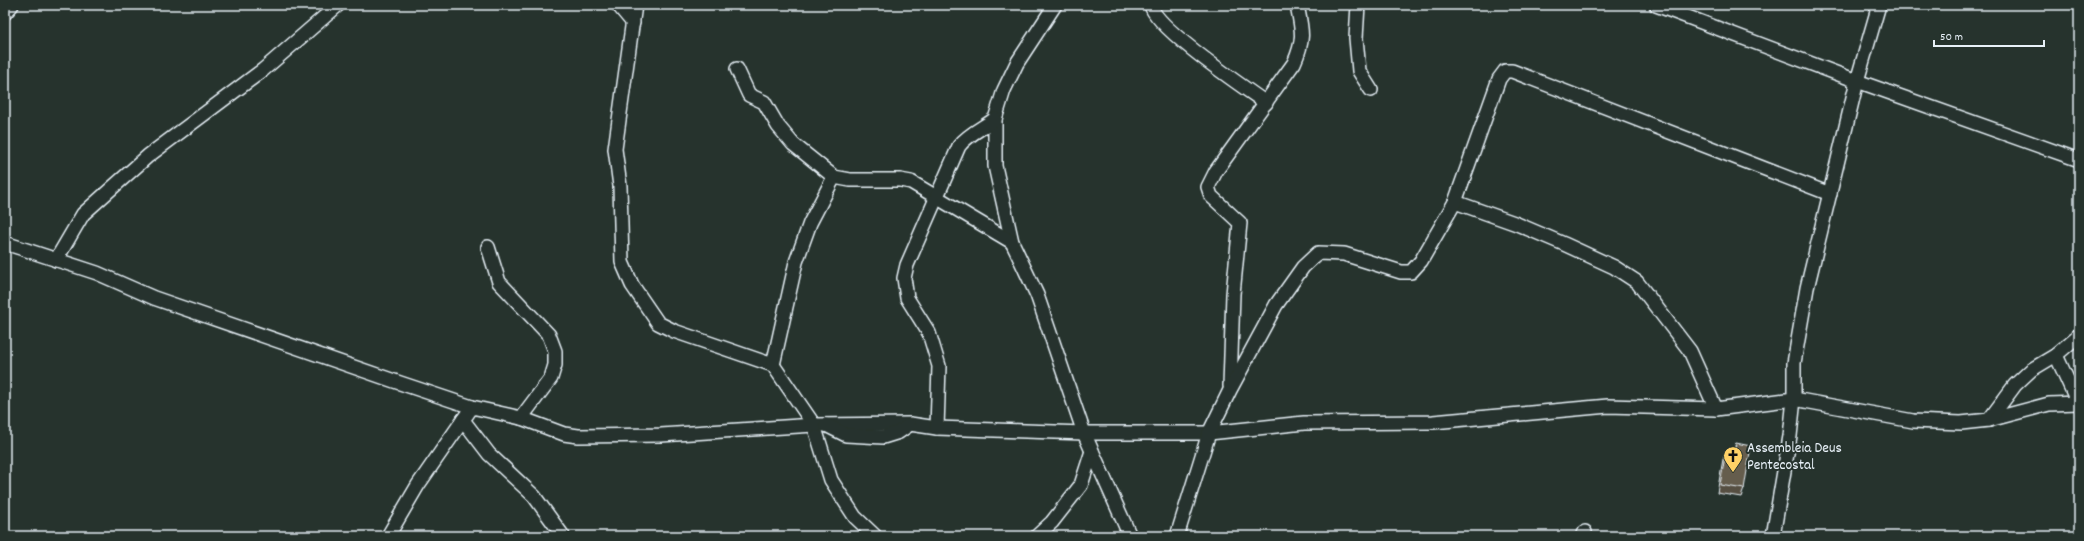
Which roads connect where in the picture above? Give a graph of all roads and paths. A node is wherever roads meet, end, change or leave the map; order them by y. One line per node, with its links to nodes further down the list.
1 (12, 5): 11 (street)
2 (338, 5): 26 (street)
3 (618, 5): 12 (street)
4 (635, 5): 12 (street)
5 (1055, 5): 17 (street)
6 (1151, 5): 16 (street)
7 (1297, 5): 16 (street)
8 (1358, 5): 15 (street)
9 (1656, 5): 14 (street)
10 (1879, 5): 14 (street)
11 (5, 13)
12 (633, 23): 29 (street)
13 (737, 69): 19 (street)
14 (1857, 81): 18 (street); 20 (street)
15 (1371, 90)
16 (1266, 103): 30 (street)
17 (995, 119): 21 (street); 23 (street)
18 (2079, 160)
19 (834, 177): 21 (street); 29 (street)
20 (1830, 194): 22 (street); 31 (street)
21 (937, 197): 23 (street); 39 (street)
22 (1455, 202): 30 (street); 34 (street)
23 (1012, 242): 40 (street)
24 (5, 243): 26 (street)
25 (488, 246): 35 (street)
26 (56, 260): 33 (street)
27 (2079, 335): 28 (street)
28 (2056, 355): 32 (street); 37 (street)
29 (773, 365): 38 (street)
30 (1230, 390): 41 (street)
31 (1794, 399): 34 (street); 37 (street); 51 (street)
32 (2078, 403): 37 (street)
33 (472, 407): 35 (street); 36 (street)
34 (1716, 409): 41 (street)
35 (521, 418): 38 (street)
36 (463, 420): 45 (street); 46 (street)
37 (1989, 420)
38 (820, 425): 39 (street); 47 (street)
39 (937, 428): 40 (street)
40 (1084, 433): 41 (street); 42 (street)
41 (1209, 433): 50 (street)
42 (1092, 451): 43 (street); 44 (street)
43 (1102, 472): 44 (street); 49 (street)
44 (1081, 485): 48 (street)
45 (388, 536)
46 (563, 536)
47 (875, 536)
48 (1038, 536)
49 (1130, 536)
50 (1176, 536)
51 (1773, 536)

